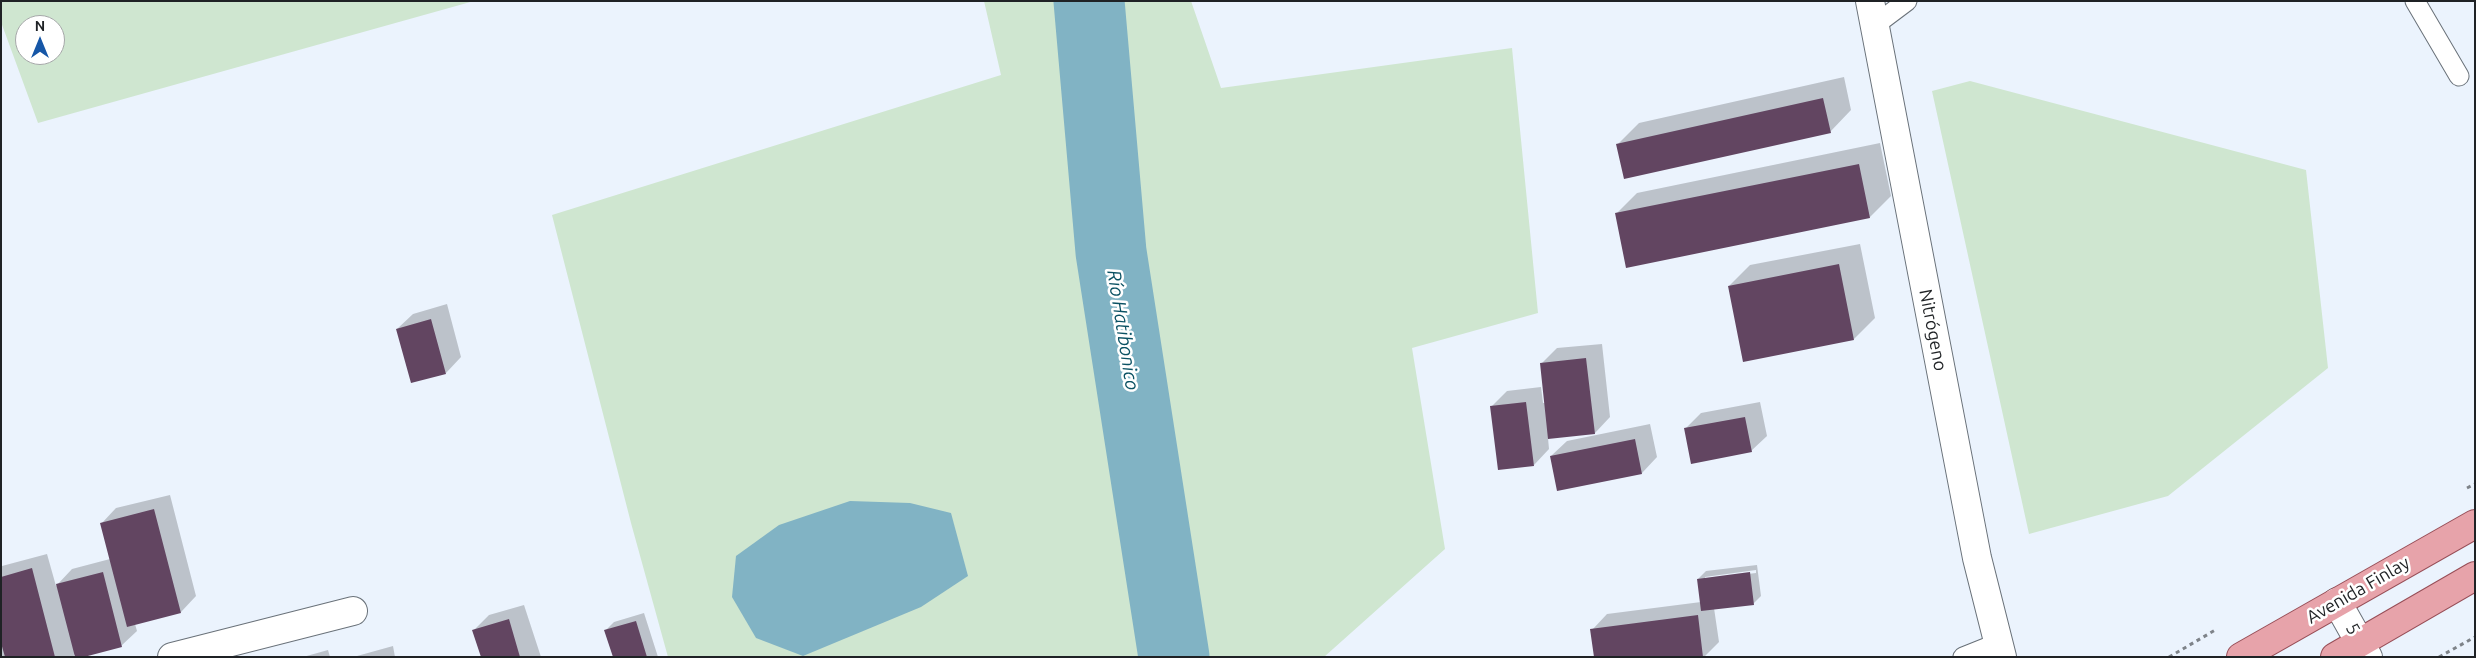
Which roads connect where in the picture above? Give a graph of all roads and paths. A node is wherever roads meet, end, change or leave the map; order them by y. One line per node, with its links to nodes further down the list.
1 (1907, 1): 3 (lane)
2 (2415, 1): 4 (lane)
3 (1872, 13): 10 (street, Nitrógeno)
4 (2459, 76)
5 (2475, 524): 7 (main road, Avenida Finlay)
6 (2475, 576): 11 (main road)
7 (2337, 602): 11 (street, 5); 14 (main road, Avenida Finlay)
8 (353, 611): 12 (street)
9 (2475, 637): 16 (path)
10 (2000, 650): 13 (lane)
11 (2364, 650): 15 (main road)
12 (172, 657)
13 (1963, 657)
14 (2241, 657)
15 (2335, 657)
16 (2439, 657)

